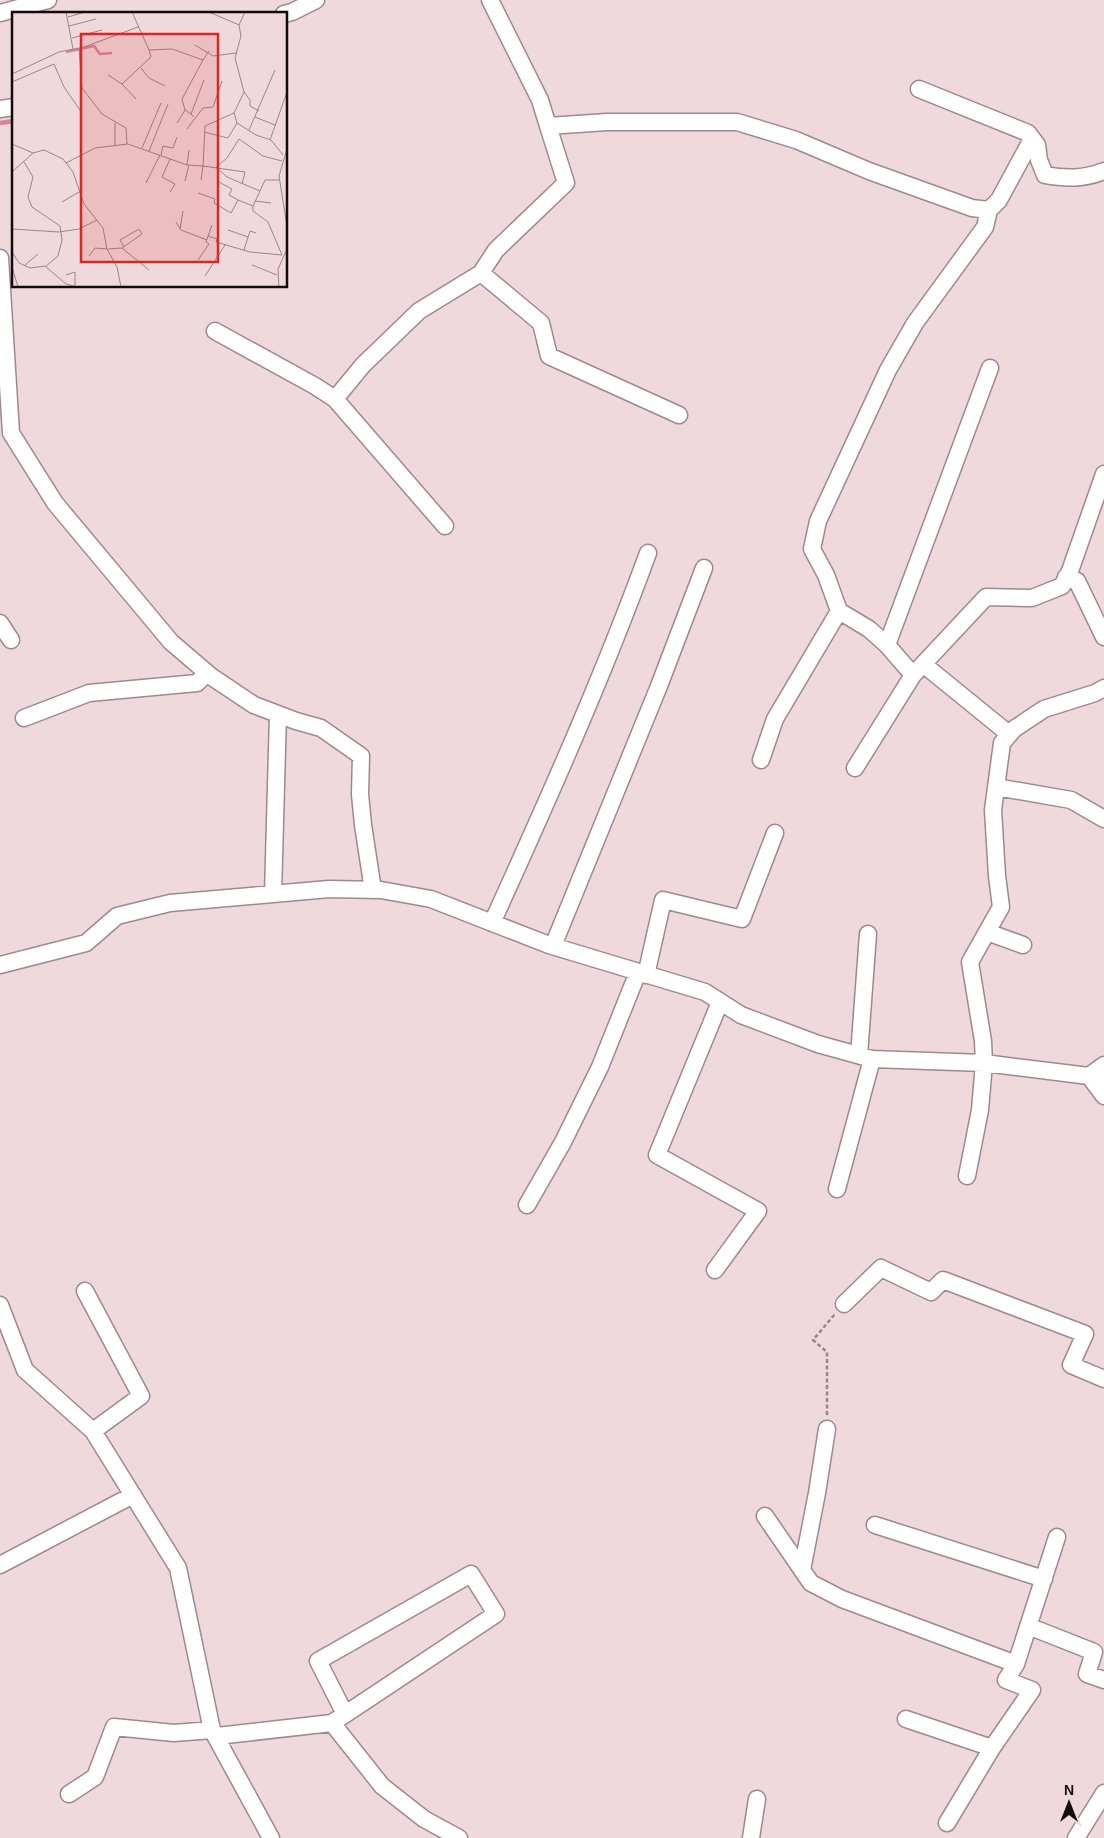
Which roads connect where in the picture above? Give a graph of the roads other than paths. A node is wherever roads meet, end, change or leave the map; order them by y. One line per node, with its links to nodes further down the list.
1 (48, 0): 4 (street)
2 (316, 0): 5 (street)
3 (490, 0): 7 (street)
4 (0, 13)
5 (288, 13)
6 (919, 89): 8 (street)
7 (548, 126): 10 (street); 12 (street)
8 (1032, 139): 9 (street); 10 (street)
9 (1104, 171)
10 (989, 210): 22 (street)
11 (0, 258): 28 (street)
12 (481, 273): 15 (street); 16 (street)
13 (215, 331): 15 (street)
14 (990, 368): 26 (street)
15 (335, 399): 18 (street)
16 (679, 415)
17 (1104, 474): 21 (street)
18 (445, 526)
19 (648, 553): 40 (street)
20 (704, 568): 44 (street)
21 (1066, 577): 24 (street); 27 (street)
22 (838, 611): 26 (street); 33 (street)
23 (0, 623): 25 (street)
24 (1104, 637)
25 (11, 640)
26 (887, 645): 27 (street)
27 (918, 669): 32 (street); 34 (street)
28 (207, 673): 30 (street); 31 (street)
29 (1104, 688): 32 (street)
30 (278, 714): 38 (street); 39 (street)
31 (24, 718)
32 (1009, 734): 35 (street)
33 (761, 760)
34 (855, 768)
35 (996, 787): 36 (street); 41 (street)
36 (1104, 819)
37 (775, 833): 46 (street)
38 (373, 890): 39 (street); 40 (street)
39 (273, 894): 45 (street)
40 (492, 923): 44 (street)
41 (987, 932): 43 (street); 49 (street)
42 (868, 934): 48 (street)
43 (1023, 945)
44 (553, 946): 46 (street)
45 (0, 966)
46 (642, 974): 47 (street); 55 (street)
47 (720, 1002): 48 (street); 56 (street)
48 (865, 1057): 49 (street); 54 (street)
49 (984, 1063): 51 (street); 53 (street)
50 (1104, 1065): 51 (street)
51 (1097, 1078): 52 (street)
52 (1104, 1096)
53 (967, 1176)
54 (837, 1189)
55 (527, 1205)
56 (715, 1270)
57 (85, 1291): 62 (street)
58 (844, 1304): 60 (street)
59 (0, 1305): 62 (street)
60 (1104, 1379)
61 (827, 1429): 68 (street)
62 (93, 1431): 63 (street)
63 (132, 1495): 67 (street); 75 (street)
64 (765, 1516): 68 (street)
65 (875, 1525): 69 (street)
66 (1057, 1537): 69 (street)
67 (0, 1565)
68 (802, 1570): 71 (street)
69 (1044, 1580): 70 (street)
70 (1028, 1626): 71 (street); 72 (street)
71 (1016, 1664): 76 (street)
72 (1104, 1680)
73 (338, 1719): 73 (street); 75 (street); 82 (street)
74 (906, 1719): 76 (street)
75 (214, 1733): 78 (street); 81 (street)
76 (992, 1748): 80 (street)
77 (1104, 1793): 84 (street)
78 (69, 1794)
79 (757, 1799): 83 (street)
80 (946, 1824)
81 (271, 1838)
82 (459, 1838)
83 (751, 1838)
84 (1076, 1838)

